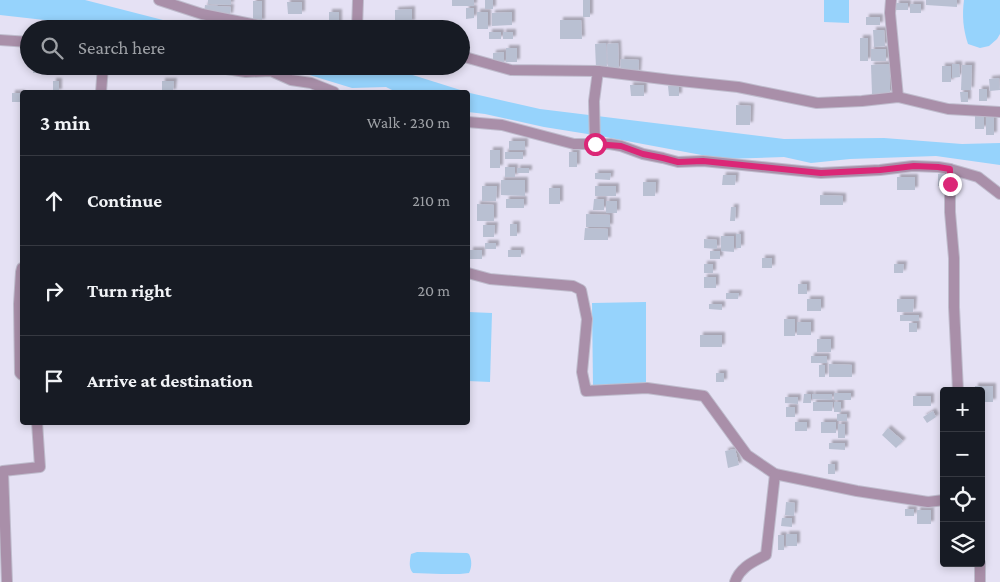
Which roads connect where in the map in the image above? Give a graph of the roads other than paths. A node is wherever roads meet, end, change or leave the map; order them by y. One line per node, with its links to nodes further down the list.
1 (159, 0): 4 (street)
2 (358, 0): 5 (street)
3 (891, 0): 14 (street)
4 (232, 20)
5 (357, 20)
6 (0, 40): 7 (street)
7 (20, 41)
8 (470, 59): 9 (street)
9 (598, 71): 14 (street); 17 (street)
10 (102, 75): 12 (street)
11 (280, 75): 13 (street)
12 (101, 90)
13 (329, 90)
14 (898, 97): 15 (street)
15 (1000, 112)
16 (470, 122): 17 (street)
17 (595, 142): 18 (street)
18 (950, 169): 19 (street); 23 (street)
19 (1000, 194)
20 (470, 274): 25 (street)
21 (20, 288): 22 (street)
22 (20, 373)
23 (958, 387)
24 (37, 425): 28 (street)
25 (775, 474): 26 (street); 29 (street)
26 (940, 500)
27 (980, 567): 30 (street)
28 (7, 582)
29 (735, 582)
30 (980, 582)

